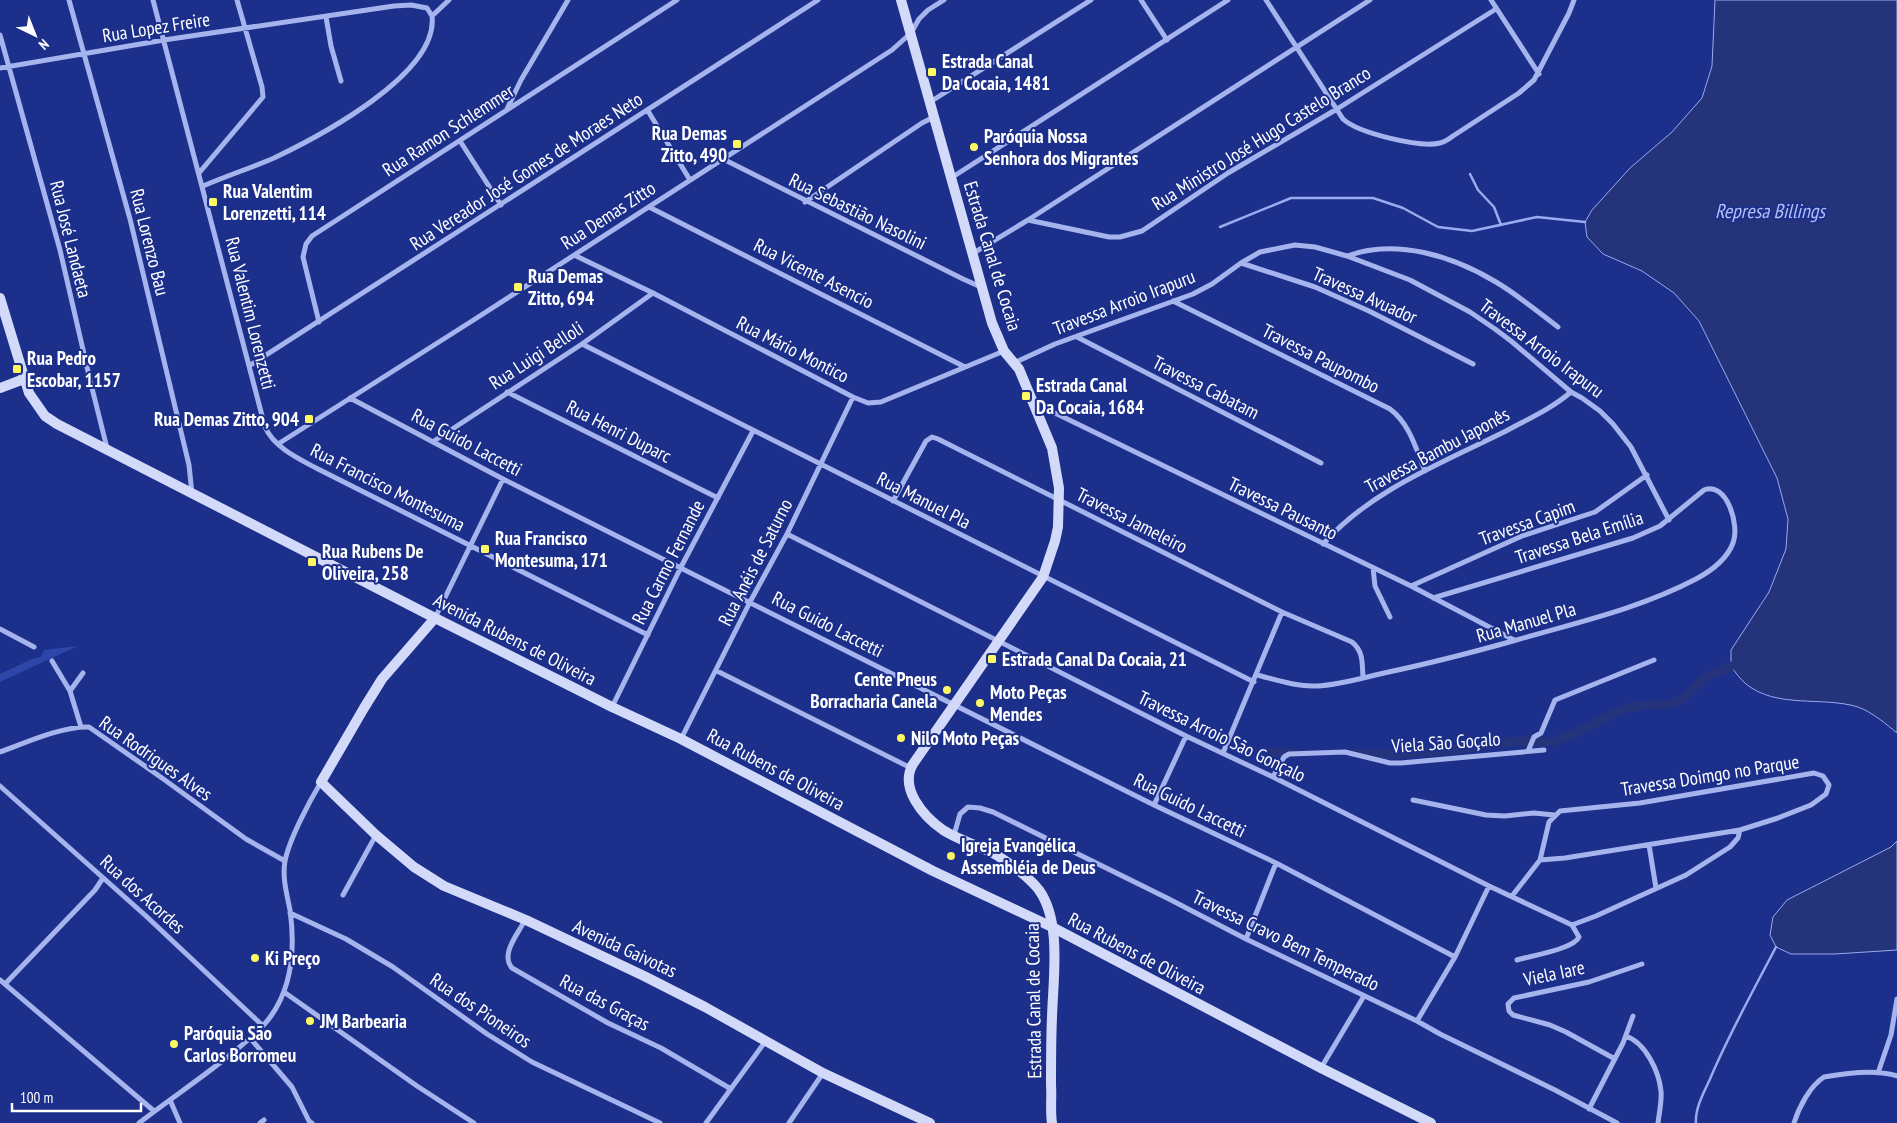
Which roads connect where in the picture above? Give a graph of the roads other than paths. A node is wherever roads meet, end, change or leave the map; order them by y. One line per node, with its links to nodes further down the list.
1 (69, 0): 26 (street, Rua Lorenzo Bau)
2 (153, 0): 23 (street, Rua Valentim Lorenzetti)
3 (238, 0): 20 (street)
4 (450, 0): 18 (street)
5 (568, 0): 32 (street)
6 (676, 0): 32 (street, Rua Ramon Schlemmer)
7 (818, 0): 34 (street, Rua Vereador José Gomes de Moraes Neto)
8 (900, 0): 21 (main road, Estrada Canal de Cocaia)
9 (944, 0): 21 (street, Rua Demas Zitto)
10 (1091, 0): 31 (street)
11 (1142, 0): 24 (street)
12 (1228, 0): 24 (street)
13 (1266, 0): 25 (street)
14 (1370, 0): 25 (street)
15 (1491, 0): 17 (street)
16 (1574, 0): 29 (street)
17 (1496, 9): 29 (street); 33 (street, Rua Ministro José Hugo Castelo Branco)
18 (432, 16): 19 (street, Rua Lopez Freire); 41 (street)
19 (326, 17): 20 (street, Rua Lopez Freire); 30 (street)
20 (244, 28): 23 (street, Rua Lopez Freire); 38 (street)
21 (911, 33): 31 (main road, Estrada Canal de Cocaia); 37 (street, Rua Demas Zitto)
22 (0, 36): 27 (street, Rua José Landaeta)
23 (164, 40): 26 (street, Rua Lopez Freire); 38 (street, Rua Valentim Lorenzetti)
24 (1167, 40): 39 (street)
25 (1297, 47): 33 (street); 45 (street)
26 (85, 53): 27 (street, Rua Lopez Freire); 79 (street, Rua Lorenzo Bau)
27 (8, 66): 28 (street, Rua Lopez Freire); 73 (street, Rua José Landaeta)
28 (0, 68)
29 (1539, 74): 33 (street)
30 (341, 81)
31 (930, 102): 35 (main road, Estrada Canal de Cocaia)
32 (507, 109): 36 (street, Rua Ramon Schlemmer)
33 (1337, 109): 45 (street, Rua Ministro José Hugo Castelo Branco)
34 (648, 110): 40 (street); 43 (street, Rua Vereador José Gomes de Moraes Neto)
35 (934, 117): 39 (main road, Estrada Canal de Cocaia); 42 (street)
36 (460, 141): 43 (street); 54 (street, Rua Ramon Schlemmer)
37 (723, 159): 40 (street, Rua Demas Zitto); 42 (street, Rua Sebastião Nasolini)
38 (199, 173): 41 (street, Rua Valentim Lorenzetti)
39 (951, 178): 46 (main road, Estrada Canal de Cocaia)
40 (690, 180): 44 (street, Rua Demas Zitto)
41 (203, 186): 61 (street, Rua Valentim Lorenzetti)
42 (805, 202): 50 (street, Rua Sebastião Nasolini)
43 (501, 205): 54 (street, Rua Vereador José Gomes de Moraes Neto)
44 (649, 206): 47 (street, Rua Demas Zitto); 62 (street, Rua Vicente Asencio)
45 (1028, 220): 46 (street)
46 (972, 254): 50 (main road, Estrada Canal de Cocaia)
47 (574, 255): 51 (street, Rua Mário Montico); 68 (street, Rua Demas Zitto)
48 (1347, 256): 49 (street, Travessa Arroio Irapuru); 55 (street); 66 (street, Travessa Arroio Irapuru)
49 (1241, 263): 53 (street, Travessa Arroio Irapuru); 60 (street, Travessa Avuador)
50 (982, 287): 58 (main road, Estrada Canal de Cocaia)
51 (654, 293): 57 (street, Rua Luigi Belloli); 67 (street, Rua Mário Montico)
52 (0, 298): 63 (main road, Avenida Rubens de Oliveira)
53 (1173, 301): 56 (street, Travessa Arroio Irapuru); 76 (street, Travessa Paupombo)
54 (319, 322): 61 (street, Rua Vereador José Gomes de Moraes Neto)
55 (1558, 327)
56 (1077, 337): 59 (street, Travessa Arroio Irapuru); 74 (street, Travessa Cabatam)
57 (582, 344): 65 (street, Rua Luigi Belloli); 70 (street, Rua Manuel Pla)
58 (1004, 351): 59 (main road, Estrada Canal de Cocaia); 62 (street, Rua Mário Montico)
59 (1014, 363): 69 (main road, Estrada Canal de Cocaia)
60 (1473, 364)
61 (249, 366): 72 (street, Rua Valentim Lorenzetti)
62 (965, 367): 67 (street, Rua Mário Montico)
63 (24, 379): 64 (main road); 73 (main road, Avenida Rubens de Oliveira)
64 (0, 388)
65 (507, 392): 71 (street, Rua Luigi Belloli); 81 (street, Rua Henri Duparc)
66 (1571, 392): 76 (street, Travessa Bambu Japonês); 77 (street, Travessa Arroio Irapuru)
67 (853, 397): 75 (street, Rua Anéis de Saturno)
68 (350, 398): 71 (street, Rua Guido Laccetti); 72 (street, Rua Demas Zitto)
69 (1036, 408): 82 (main road, Estrada Canal de Cocaia); 86 (street, Travessa Pausanto)
70 (753, 431): 75 (street, Rua Manuel Pla); 81 (street, Rua Carmo Fernande)
71 (434, 441): 78 (street, Rua Guido Laccetti)
72 (278, 444): 87 (street, Rua Francisco Montesuma)
73 (108, 451): 79 (main road, Avenida Rubens de Oliveira)
74 (1321, 463)
75 (820, 464): 83 (street, Rua Manuel Pla); 85 (street, Rua Anéis de Saturno)
76 (1425, 471): 86 (street, Travessa Bambu Japonês)
77 (1647, 475): 84 (street, Travessa Arroio Irapuru); 91 (street, Travessa Capim)
78 (503, 479): 87 (street); 88 (street, Rua Guido Laccetti)
79 (192, 494): 96 (main road, Avenida Rubens de Oliveira)
80 (1722, 495): 84 (street, Travessa Bela Emília); 100 (street, Rua Manuel Pla)
81 (718, 498): 88 (street, Rua Carmo Fernande)
82 (1058, 500): 83 (street, Travessa Jameleiro); 90 (main road, Estrada Canal de Cocaia); 94 (street, Travessa Jameleiro)
83 (893, 501): 90 (street, Rua Manuel Pla)
84 (1669, 520): 92 (street, Travessa Bela Emília)
85 (787, 534): 93 (street, Rua Anéis de Saturno); 99 (street, Travessa Arroio São Gonçalo)
86 (1323, 544): 89 (street, Travessa Pausanto)
87 (469, 546): 96 (street); 98 (street, Rua Francisco Montesuma)
88 (681, 567): 93 (street, Rua Guido Laccetti); 98 (street, Rua Carmo Fernande)
89 (1373, 568): 91 (street, Travessa Pausanto); 95 (street)
90 (1043, 577): 99 (main road, Estrada Canal de Cocaia); 108 (street, Rua Manuel Pla)
91 (1411, 586): 92 (street, Travessa Pausanto)
92 (1433, 598): 100 (street, Travessa Pausanto)
93 (750, 602): 104 (street, Rua Anéis de Saturno); 110 (street, Rua Guido Laccetti)
94 (1282, 612): 106 (street); 107 (street, Travessa Jameleiro)
95 (1390, 617)
96 (435, 618): 111 (main road, Avenida Rubens de Oliveira); 121 (main road)
97 (0, 629): 101 (street)
98 (648, 635): 111 (street, Rua Carmo Fernande)
99 (998, 640): 110 (main road, Estrada Canal de Cocaia); 113 (street, Travessa Arroio São Gonçalo)
100 (1514, 640): 107 (street, Rua Manuel Pla)
101 (34, 647)
102 (1654, 660): 116 (street)
103 (52, 661): 109 (street)
104 (717, 671): 114 (street, Rua Anéis de Saturno); 119 (street)
105 (83, 672): 109 (street)
106 (1257, 675): 107 (street, Rua Manuel Pla); 108 (street)
107 (1363, 678)
108 (1254, 682): 118 (street)
109 (70, 691): 112 (street)
110 (954, 704): 119 (main road, Estrada Canal de Cocaia); 124 (street, Rua Guido Laccetti)
111 (612, 707): 114 (main road, Rua Rubens de Oliveira)
112 (81, 727): 117 (street, Rua Rodrigues Alves); 131 (street, Rua Rodrigues Alves)
113 (1186, 736): 118 (street, Travessa Arroio São Gonçalo); 124 (street)
114 (681, 739): 141 (main road, Rua Rubens de Oliveira)
115 (1544, 750): 116 (street, Viela São Goçalo)
116 (1528, 751): 120 (street, Viela São Goçalo)
117 (0, 752)
118 (1223, 753): 120 (street, Travessa Arroio São Gonçalo)
119 (911, 768): 128 (main road, Estrada Canal de Cocaia)
120 (1273, 777): 134 (street, Travessa Arroio São Gonçalo)
121 (321, 782): 127 (main road, Avenida Gaivotas); 131 (street)
122 (0, 786): 133 (street, Rua dos Acordes)
123 (1413, 800): 125 (street)
124 (1154, 806): 132 (street, Rua Guido Laccetti)
125 (1554, 815): 126 (street, Travessa Doimgo no Parque); 130 (street)
126 (1740, 830): 129 (street, Travessa Doimgo no Parque); 135 (street)
127 (376, 835): 136 (street); 139 (main road, Avenida Gaivotas)
128 (954, 835): 141 (main road, Estrada Canal de Cocaia); 142 (street, Travessa Cravo Bem Temperado)
129 (1649, 844): 130 (street, Travessa Doimgo no Parque); 135 (street)
130 (1540, 860): 137 (street)
131 (285, 861): 138 (street)
132 (1276, 863): 142 (street); 143 (street, Rua Guido Laccetti)
133 (103, 878): 146 (street); 152 (street, Rua dos Acordes)
134 (1490, 886): 137 (street, Travessa Arroio São Gonçalo); 143 (street)
135 (1656, 888): 140 (street)
136 (343, 895)
137 (1512, 896): 140 (street, Travessa Arroio São Gonçalo)
138 (290, 913): 147 (street); 170 (street, Rua dos Pioneiros)
139 (526, 920): 155 (main road, Avenida Gaivotas); 161 (street, Rua das Graças)
140 (1572, 925): 144 (street)
141 (1052, 927): 157 (main road, Rua Rubens de Oliveira); 174 (main road, Estrada Canal de Cocaia)
142 (1246, 939): 148 (street, Travessa Cravo Bem Temperado)
143 (1454, 957): 151 (street)
144 (1517, 960)
145 (1642, 964): 156 (street, Viela Iare)
146 (2, 982): 164 (street)
147 (284, 992): 152 (street); 169 (street)
148 (1364, 996): 151 (street, Travessa Cravo Bem Temperado); 157 (street)
149 (1897, 999): 159 (street)
150 (1633, 1016): 153 (street)
151 (1417, 1021): 163 (street, Travessa Cravo Bem Temperado)
152 (263, 1026): 154 (street)
153 (1626, 1036): 156 (street); 177 (street)
154 (250, 1038): 162 (street); 166 (street)
155 (765, 1042): 158 (main road, Avenida Gaivotas); 161 (street)
156 (1615, 1059): 163 (street)
157 (1321, 1068): 175 (main road, Rua Rubens de Oliveira)
158 (823, 1073): 172 (street); 173 (main road, Avenida Gaivotas)
159 (1878, 1073): 160 (street); 178 (street)
160 (1897, 1076)
161 (730, 1089): 171 (street)
162 (170, 1100): 164 (street); 168 (street)
163 (1589, 1109): 165 (street, Travessa Cravo Bem Temperado)
164 (154, 1111): 167 (street)
165 (1607, 1121): 176 (street, Travessa Cravo Bem Temperado)
166 (310, 1122)
167 (139, 1123)
168 (180, 1123)
169 (474, 1123)
170 (660, 1123)
171 (706, 1123)
172 (789, 1123)
173 (930, 1123)
174 (1052, 1123)
175 (1431, 1123)
176 (1617, 1123)
177 (1658, 1123)
178 (1794, 1123)

